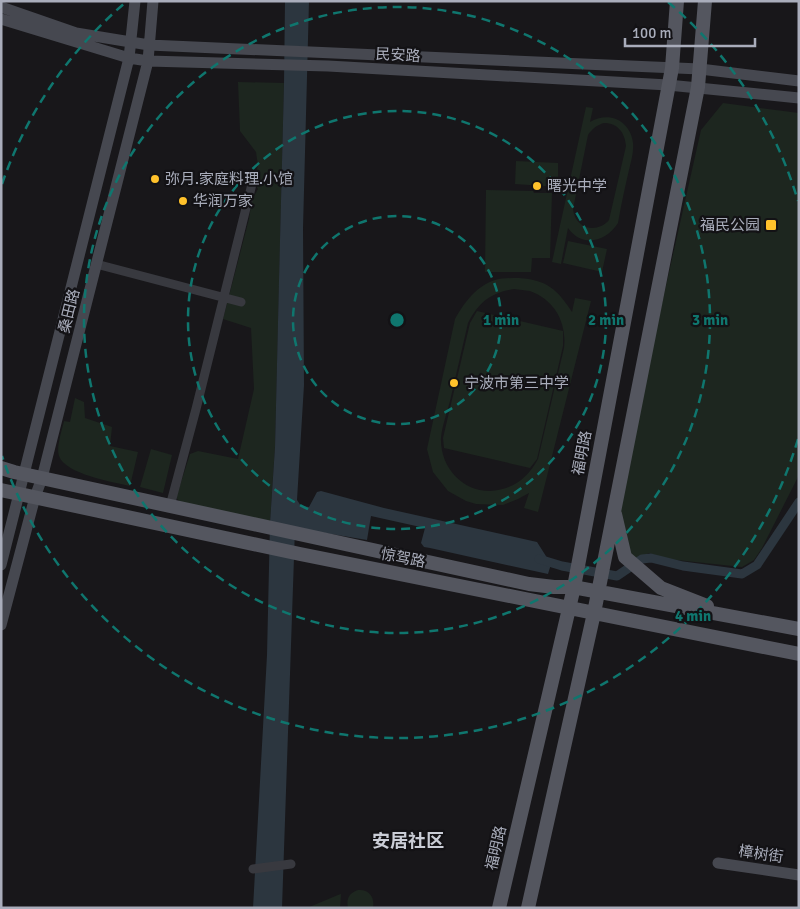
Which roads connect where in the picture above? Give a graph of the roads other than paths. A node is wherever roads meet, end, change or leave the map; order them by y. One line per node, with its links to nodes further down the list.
1 (135, 1): 7 (main road, 桑田路)
2 (152, 1): 8 (main road, 桑田路)
3 (677, 1): 11 (main road, 福明路)
4 (705, 1): 12 (main road)
5 (1, 7): 7 (main road, 民安路)
6 (1, 18): 9 (main road, 民安路)
7 (130, 42): 8 (main road, 民安路); 9 (main road, 桑田路)
8 (149, 45): 10 (main road, 桑田路); 11 (main road, 民安路)
9 (128, 58): 10 (main road, 民安路); 22 (main road, 桑田路)
10 (148, 61): 14 (main road, 民安路); 18 (main road, 桑田路)
11 (672, 68): 12 (main road, 民安路); 14 (main road, 福明路)
12 (700, 69): 13 (main road, 民安路); 15 (main road)
13 (799, 81)
14 (668, 85): 15 (main road, 民安路); 30 (main road, 福明路)
15 (698, 87): 16 (main road, 民安路); 28 (main road)
16 (799, 98)
17 (253, 180): 19 (street)
18 (96, 264): 19 (street); 23 (main road, 桑田路)
19 (224, 298): 20 (street); 27 (street)
20 (240, 302)
21 (1, 468): 22 (main road, 惊驾路)
22 (24, 474): 23 (main road, 惊驾路); 25 (main road, 桑田路)
23 (42, 478): 26 (main road, 桑田路); 27 (main road, 惊驾路)
24 (1, 490): 25 (main road, 惊驾路)
25 (20, 494): 26 (main road, 惊驾路); 29 (main road, 桑田路)
26 (36, 497): 32 (main road, 惊驾路); 35 (main road, 桑田路)
27 (170, 506): 30 (main road, 惊驾路)
28 (614, 508): 31 (main road); 34 (main road)
29 (1, 565)
30 (573, 587): 31 (main road, 惊驾路); 32 (main road, 福明路)
31 (598, 592): 33 (main road); 34 (main road, 惊驾路)
32 (569, 608): 33 (main road, 惊驾路); 42 (main road, 福明路)
33 (594, 613): 37 (main road, 惊驾路); 43 (main road)
34 (736, 617): 36 (main road, 惊驾路)
35 (1, 625)
36 (799, 629)
37 (799, 654)
38 (718, 863): 41 (main road, 樟树街)
39 (291, 864): 40 (street)
40 (253, 869)
41 (799, 875)
42 (500, 908)
43 (528, 908)

